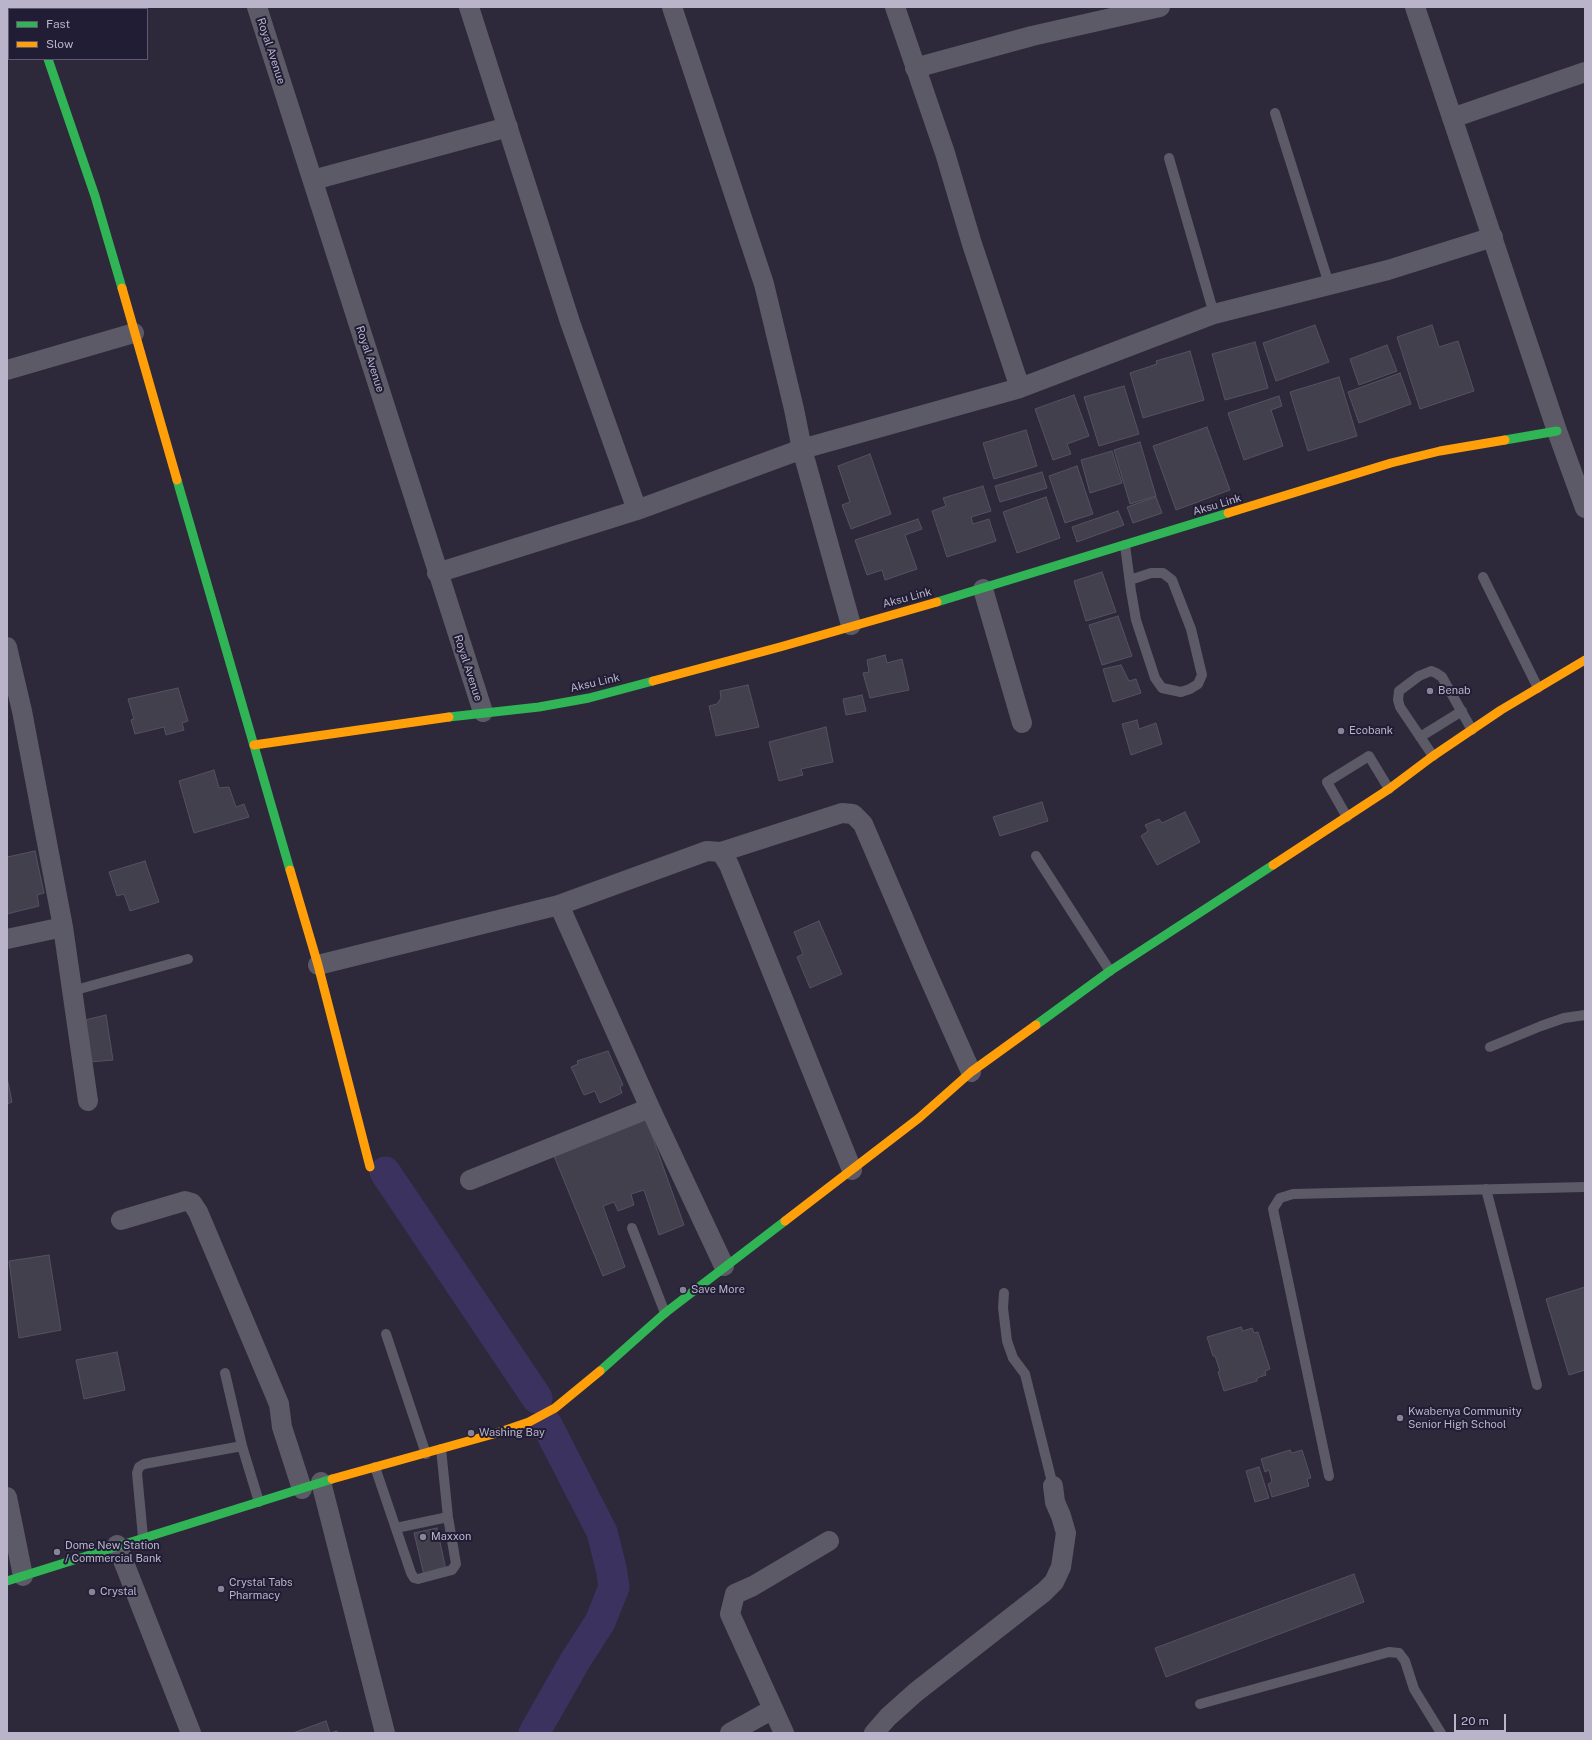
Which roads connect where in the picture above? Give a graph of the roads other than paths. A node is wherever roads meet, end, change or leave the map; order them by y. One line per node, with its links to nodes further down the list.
1 (257, 7): 14 (street, Royal Avenue)
2 (469, 7): 12 (street)
3 (672, 7): 22 (street)
4 (895, 7): 8 (street)
5 (1160, 7): 8 (street)
6 (1415, 7): 11 (street)
7 (48, 60): 18 (street)
8 (915, 68): 20 (street)
9 (1585, 72): 11 (street)
10 (1275, 113): 16 (lane)
11 (1452, 118): 15 (street)
12 (508, 127): 14 (street); 24 (street)
13 (1169, 158): 17 (lane)
14 (313, 180): 26 (street, Royal Avenue)
15 (1493, 237): 16 (street); 21 (street)
16 (1329, 284): 17 (street)
17 (1214, 314): 20 (street)
18 (134, 334): 19 (street); 39 (street)
19 (7, 370)
20 (1020, 388): 22 (street)
21 (1557, 432): 23 (street); 25 (street, Aksu Link)
22 (802, 449): 24 (street); 30 (street)
23 (1585, 508)
24 (637, 510): 26 (street)
25 (1125, 546): 28 (lane); 29 (street, Aksu Link)
26 (437, 573): 35 (street, Royal Avenue)
27 (1483, 577): 33 (lane)
28 (1130, 580): 28 (lane)
29 (983, 589): 30 (street, Aksu Link); 36 (street)
30 (851, 625): 35 (street, Aksu Link)
31 (7, 647): 46 (street)
32 (1585, 660): 33 (street)
33 (1538, 688): 37 (street)
34 (1462, 711): 37 (lane); 38 (lane); 38 (lane)
35 (483, 712): 39 (street, Aksu Link)
36 (1022, 724)
37 (1472, 730): 40 (street)
38 (1420, 737): 40 (lane)
39 (254, 745): 49 (street)
40 (1433, 756): 41 (street)
41 (1389, 789): 42 (street); 42 (lane)
42 (1348, 817): 50 (street)
43 (721, 852): 45 (street); 54 (street); 58 (street)
44 (1036, 856): 50 (lane)
45 (560, 905): 49 (street); 56 (street)
46 (63, 927): 47 (street); 51 (street)
47 (7, 939)
48 (188, 959): 51 (lane)
49 (318, 965): 57 (street)
50 (1110, 971): 54 (street)
51 (72, 991): 55 (street)
52 (1583, 1012): 53 (lane)
53 (1490, 1047)
54 (971, 1072): 58 (street)
55 (88, 1101)
56 (650, 1108): 59 (street); 64 (street)
57 (370, 1167)
58 (852, 1170): 64 (street)
59 (470, 1180)
60 (1585, 1187): 61 (lane)
61 (1486, 1189): 69 (lane); 74 (lane)
62 (121, 1220): 77 (street)
63 (632, 1228): 66 (lane)
64 (724, 1266): 66 (street)
65 (1004, 1293): 76 (lane)
66 (665, 1313): 71 (street)
67 (386, 1334): 72 (lane)
68 (225, 1373): 70 (lane)
69 (1537, 1385)
70 (242, 1446): 79 (lane); 82 (lane)
71 (441, 1449): 72 (street); 80 (lane)
72 (426, 1454): 73 (street)
73 (375, 1467): 75 (street); 81 (lane)
74 (1329, 1476)
75 (321, 1482): 77 (street); 89 (street)
76 (1052, 1486): 92 (street)
77 (302, 1488): 79 (street)
78 (7, 1497): 85 (street)
79 (259, 1502): 82 (street)
80 (448, 1517): 81 (lane); 81 (lane)
81 (396, 1528)
82 (143, 1537): 84 (street)
83 (829, 1541): 87 (street)
84 (117, 1545): 85 (street); 88 (street)
85 (15, 1579)
86 (1200, 1704): 93 (lane)
87 (773, 1709): 90 (street); 91 (street)
88 (191, 1733)
89 (384, 1733)
90 (730, 1733)
91 (784, 1733)
92 (874, 1733)
93 (1441, 1733)

